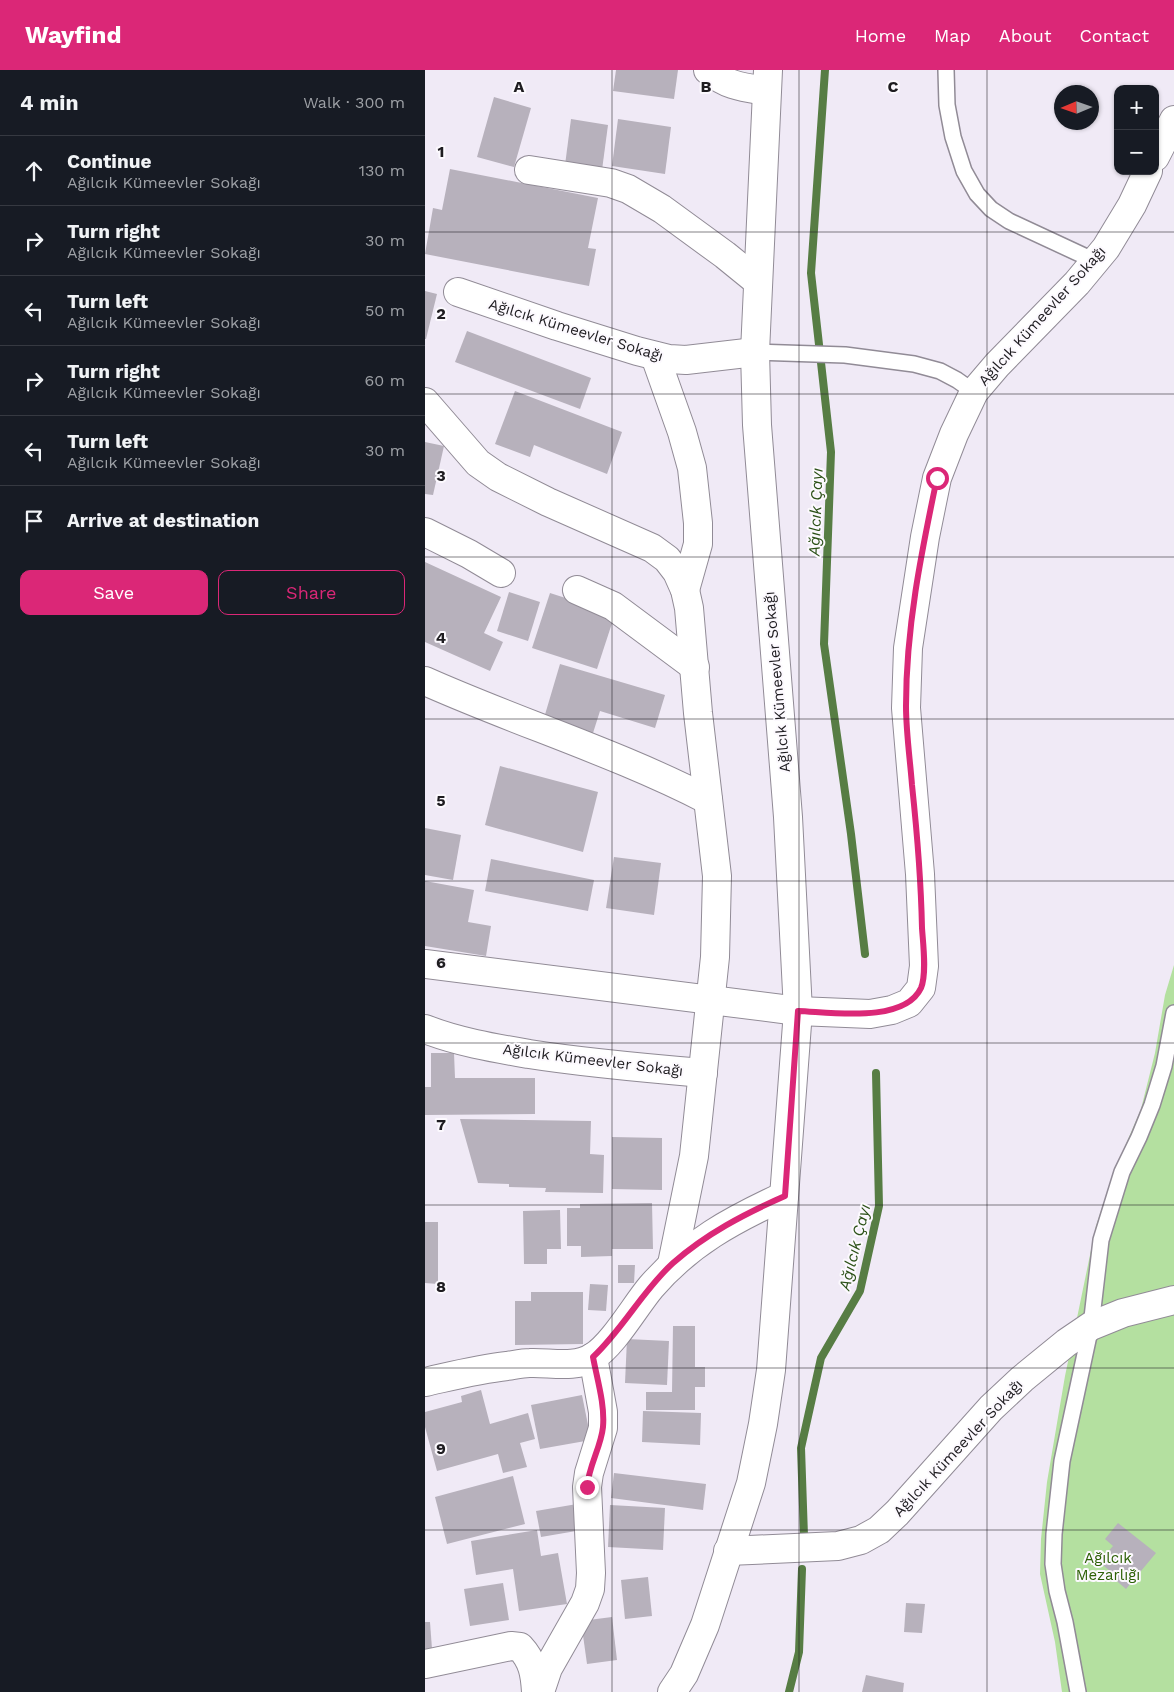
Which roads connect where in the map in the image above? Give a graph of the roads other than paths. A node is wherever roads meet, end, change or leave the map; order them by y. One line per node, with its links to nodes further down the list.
1 (707, 70): 3 (street)
2 (946, 70): 8 (lane)
3 (767, 80): 9 (street, Ağılcık Kümeevler Sokağı)
4 (1174, 120): 5 (street)
5 (1159, 149)
6 (529, 170): 9 (street)
7 (1146, 175): 8 (street, Ağılcık Kümeevler Sokağı)
8 (1095, 261): 13 (street, Ağılcık Kümeevler Sokağı)
9 (757, 281): 11 (street, Ağılcık Kümeevler Sokağı)
10 (458, 292): 12 (street, Ağılcık Kümeevler Sokağı)
11 (755, 352): 12 (street, Ağılcık Kümeevler Sokağı); 13 (lane); 24 (street, Ağılcık Kümeevler Sokağı)
12 (655, 356): 18 (street)
13 (974, 392): 24 (street, Ağılcık Kümeevler Sokağı)
14 (425, 402): 18 (street, Ağılcık Kümeevler Sokağı)
15 (425, 532): 16 (street)
16 (501, 573)
17 (577, 590): 19 (street)
18 (685, 590): 19 (street, Ağılcık Kümeevler Sokağı)
19 (695, 667): 21 (street, Ağılcık Kümeevler Sokağı)
20 (425, 681): 21 (street)
21 (708, 800): 23 (street, Ağılcık Kümeevler Sokağı)
22 (425, 964): 23 (street, Ağılcık Kümeevler Sokağı)
23 (711, 1001): 24 (street, Ağılcık Kümeevler Sokağı); 27 (street, Ağılcık Kümeevler Sokağı)
24 (798, 1011): 28 (street, Ağılcık Kümeevler Sokağı)
25 (1174, 1013): 31 (lane)
26 (425, 1030): 27 (street, Ağılcık Kümeevler Sokağı)
27 (703, 1073): 29 (street, Ağılcık Kümeevler Sokağı)
28 (785, 1196): 29 (street, Ağılcık Kümeevler Sokağı); 34 (street, Ağılcık Kümeevler Sokağı)
29 (672, 1264): 32 (street, Ağılcık Kümeevler Sokağı)
30 (1174, 1300): 31 (street, Ağılcık Kümeevler Sokağı)
31 (1091, 1326): 34 (street, Ağılcık Kümeevler Sokağı); 38 (lane)
32 (593, 1357): 33 (street); 36 (street)
33 (425, 1382)
34 (728, 1551): 37 (street, Ağılcık Kümeevler Sokağı)
35 (425, 1664): 36 (street)
36 (538, 1692)
37 (672, 1692)
38 (1078, 1692)

